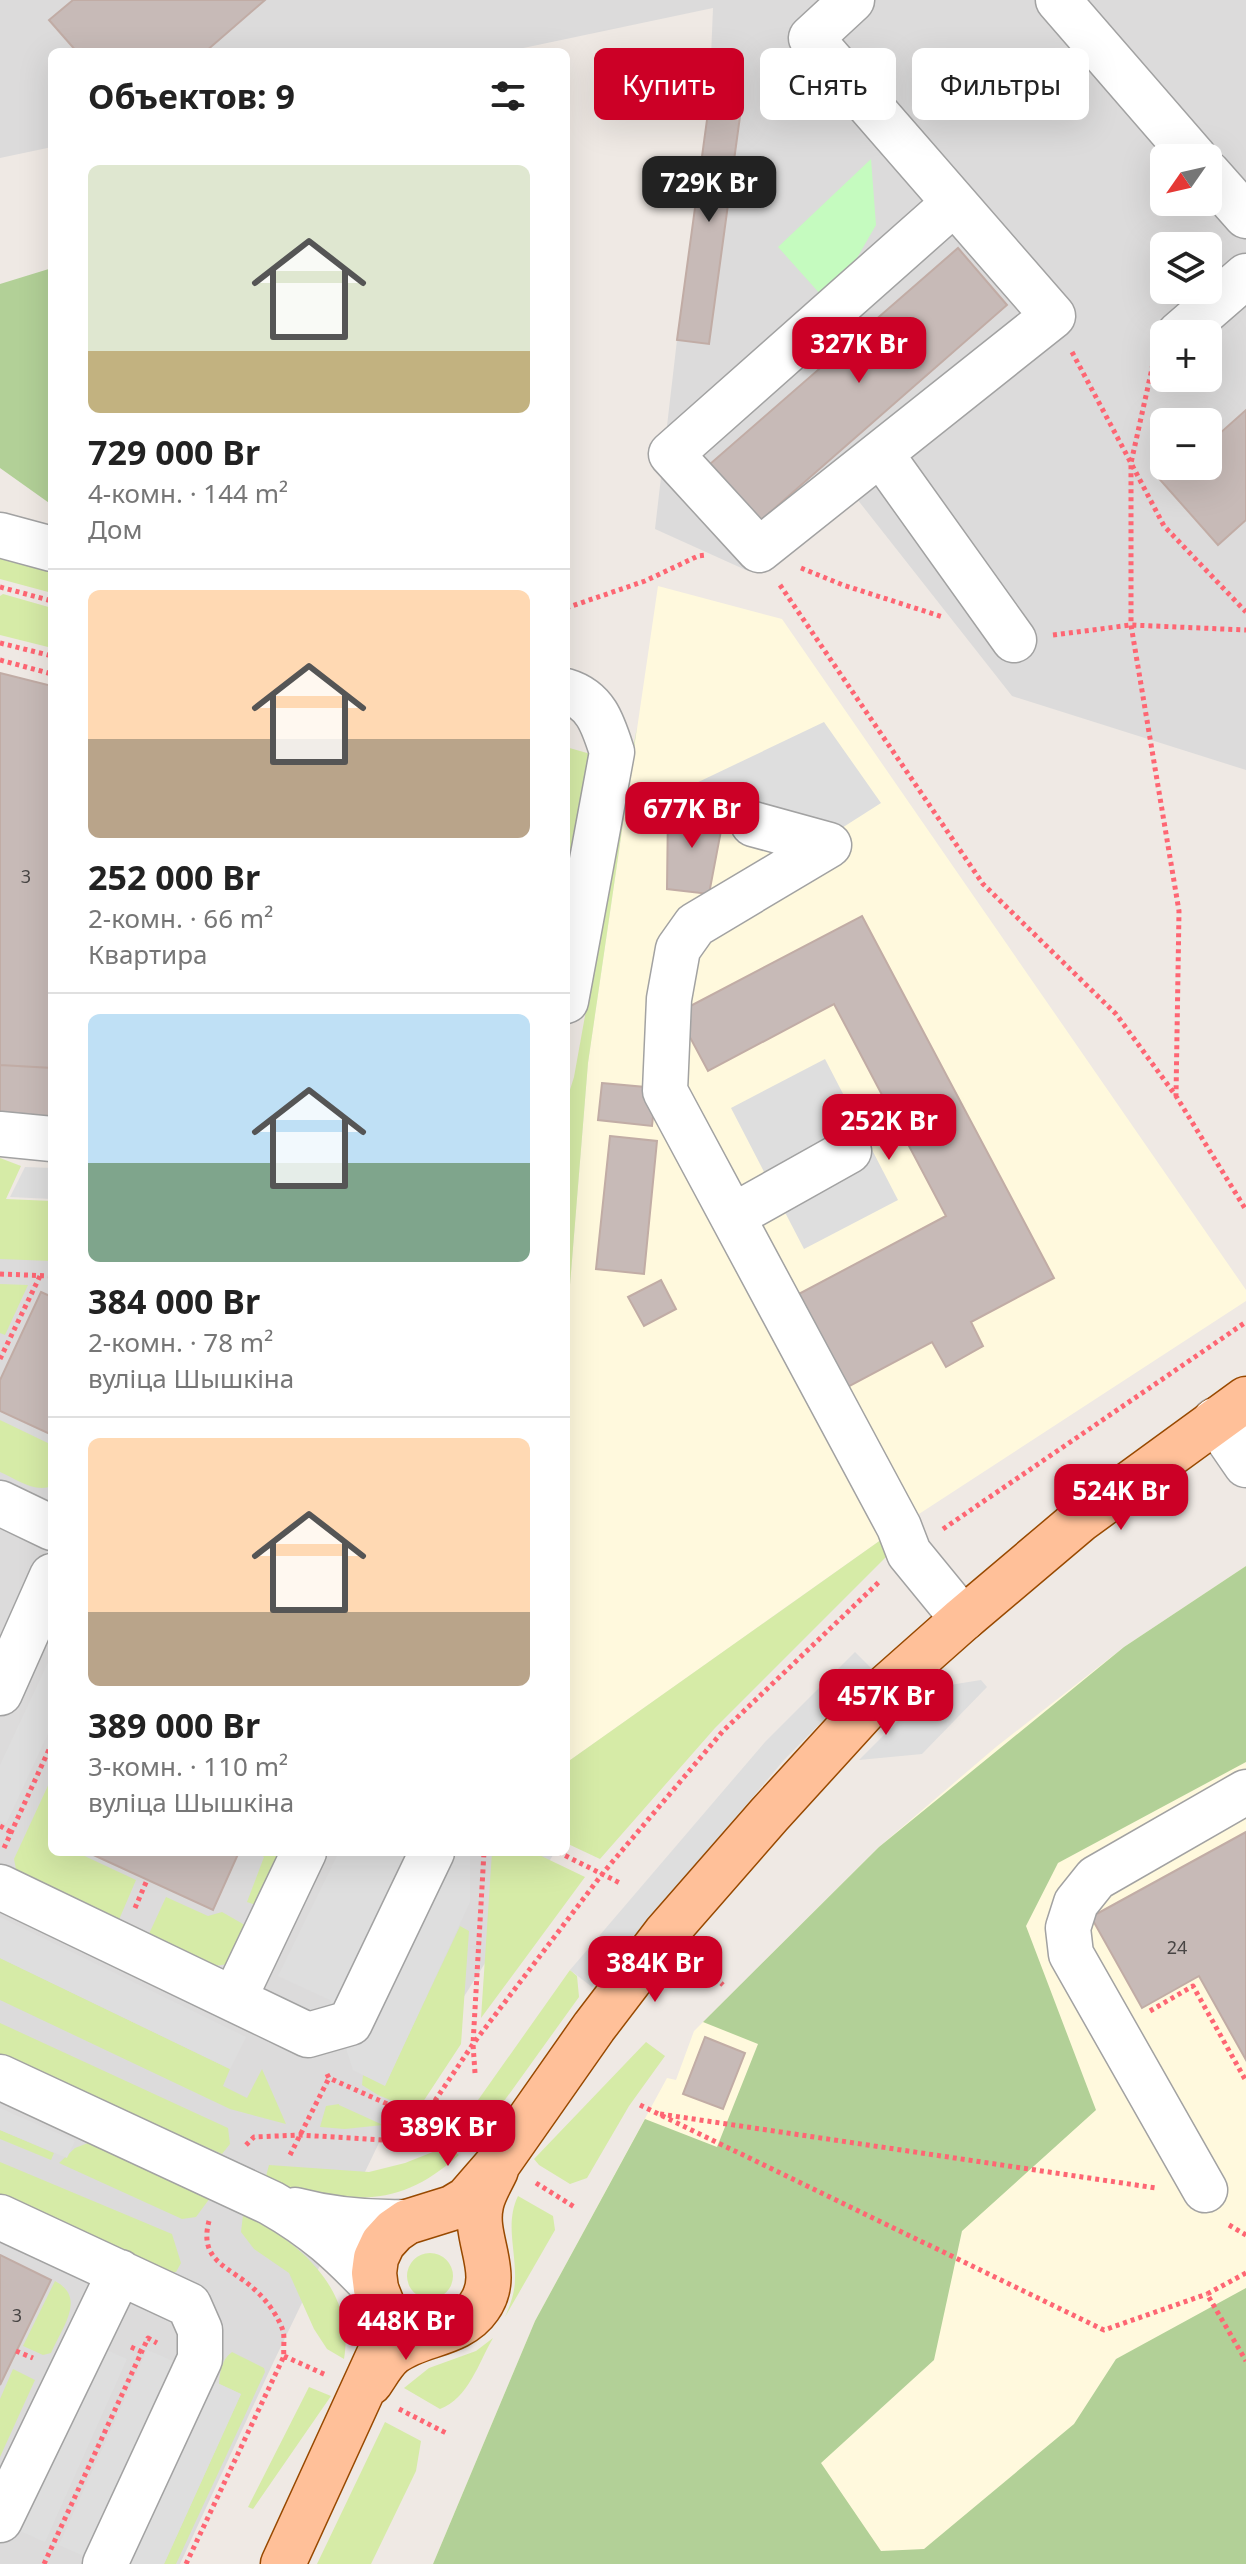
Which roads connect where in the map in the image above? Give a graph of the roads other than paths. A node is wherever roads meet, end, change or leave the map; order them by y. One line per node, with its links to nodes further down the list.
1 (852, 0): 5 (street)
2 (1058, 0): 3 (street)
3 (1183, 144)
4 (1222, 189): 6 (street)
5 (953, 204): 9 (street); 9 (street)
6 (1246, 216)
7 (1246, 276): 8 (street)
8 (1195, 320)
9 (881, 454): 12 (street)
10 (0, 535): 11 (street)
11 (48, 548)
12 (1014, 640)
13 (570, 692): 15 (street)
14 (753, 824): 19 (street)
15 (570, 979)
16 (0, 1134): 17 (street)
17 (48, 1139)
18 (849, 1151): 19 (street)
19 (733, 1216): 25 (street)
20 (1230, 1409): 21 (street); 25 (main road)
21 (1246, 1465)
22 (0, 1503): 23 (street)
23 (48, 1526)
24 (48, 1585): 26 (street)
25 (963, 1619): 33 (main road)
26 (0, 1693)
27 (1246, 1792): 34 (street)
28 (302, 1856): 31 (street)
29 (430, 1856): 31 (street)
30 (0, 1887): 31 (street)
31 (234, 1999)
32 (0, 2077): 35 (street)
33 (499, 2160): 37 (main road); 38 (main road)
34 (1199, 2200)
35 (271, 2203): 37 (street); 40 (street)
36 (0, 2217): 39 (street)
37 (416, 2219): 38 (main road); 40 (main road)
38 (488, 2261): 41 (main road)
39 (120, 2272): 43 (street); 44 (street)
40 (379, 2297): 41 (main road); 42 (main road)
41 (457, 2327): 42 (main road)
42 (363, 2393): 45 (main road)
43 (0, 2520)
44 (105, 2564)
45 (283, 2564)

